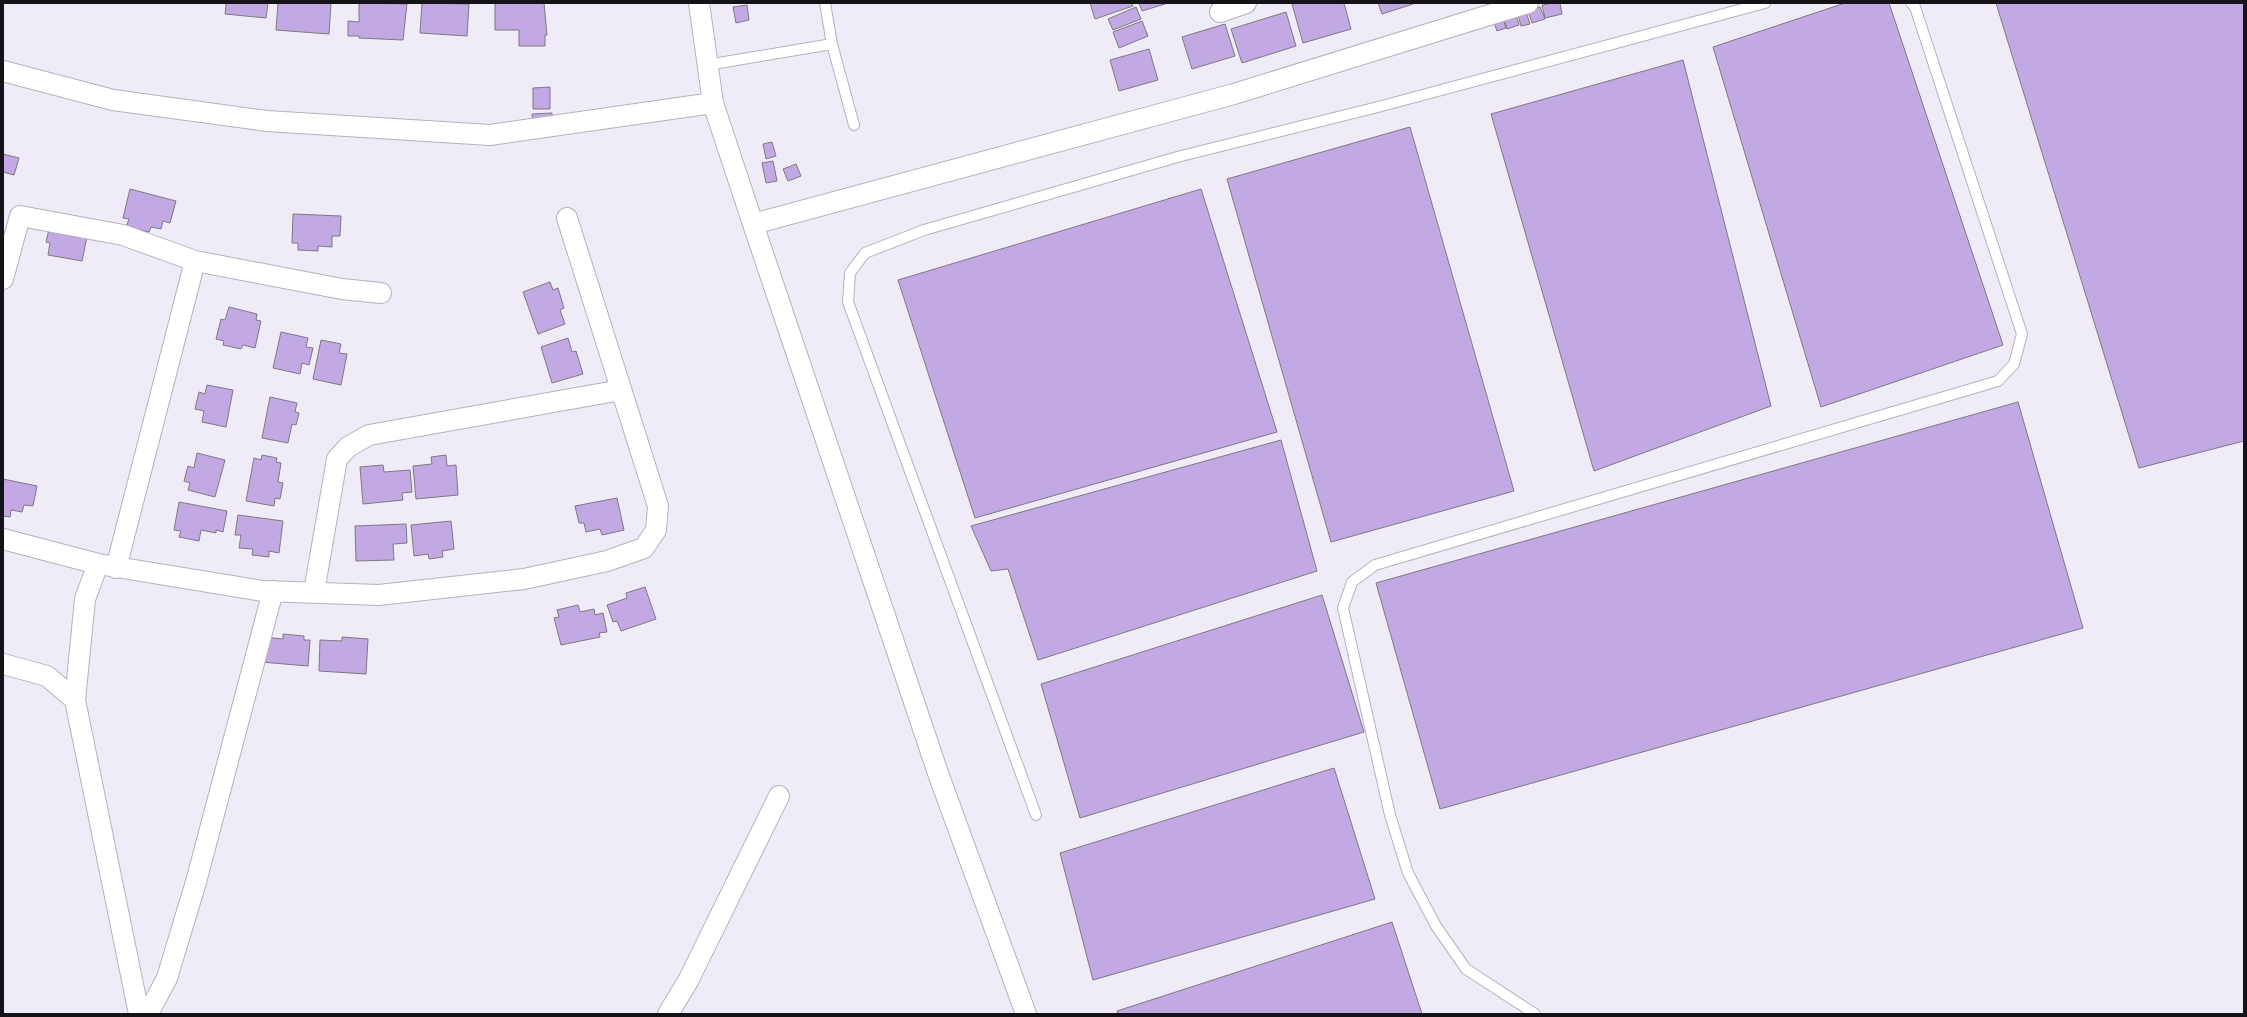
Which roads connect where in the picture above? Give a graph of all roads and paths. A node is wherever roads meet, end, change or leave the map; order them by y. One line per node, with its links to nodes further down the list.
1 (699, 3): 9 (street)
2 (825, 3): 8 (lane)
3 (1246, 3): 7 (street)
4 (1528, 3): 15 (street)
5 (1765, 3): 27 (lane)
6 (1911, 3): 32 (lane)
7 (1220, 12)
8 (832, 44): 9 (lane); 12 (lane)
9 (707, 65): 11 (street)
10 (3, 71): 11 (street)
11 (714, 102): 15 (street)
12 (854, 125)
13 (12, 213): 16 (street); 17 (street)
14 (567, 218): 19 (street)
15 (753, 224): 31 (street)
16 (195, 261): 18 (street); 21 (street)
17 (3, 279)
18 (381, 293)
19 (621, 390): 23 (street); 23 (street)
20 (3, 539): 21 (street)
21 (107, 566): 22 (street); 25 (street)
22 (273, 591): 23 (street); 29 (street)
23 (314, 592)
24 (3, 664): 25 (street)
25 (75, 700): 28 (street)
26 (779, 796): 30 (street)
27 (1036, 815)
28 (140, 1014)
29 (148, 1014)
30 (668, 1014)
31 (1026, 1014)
32 (1535, 1014)

